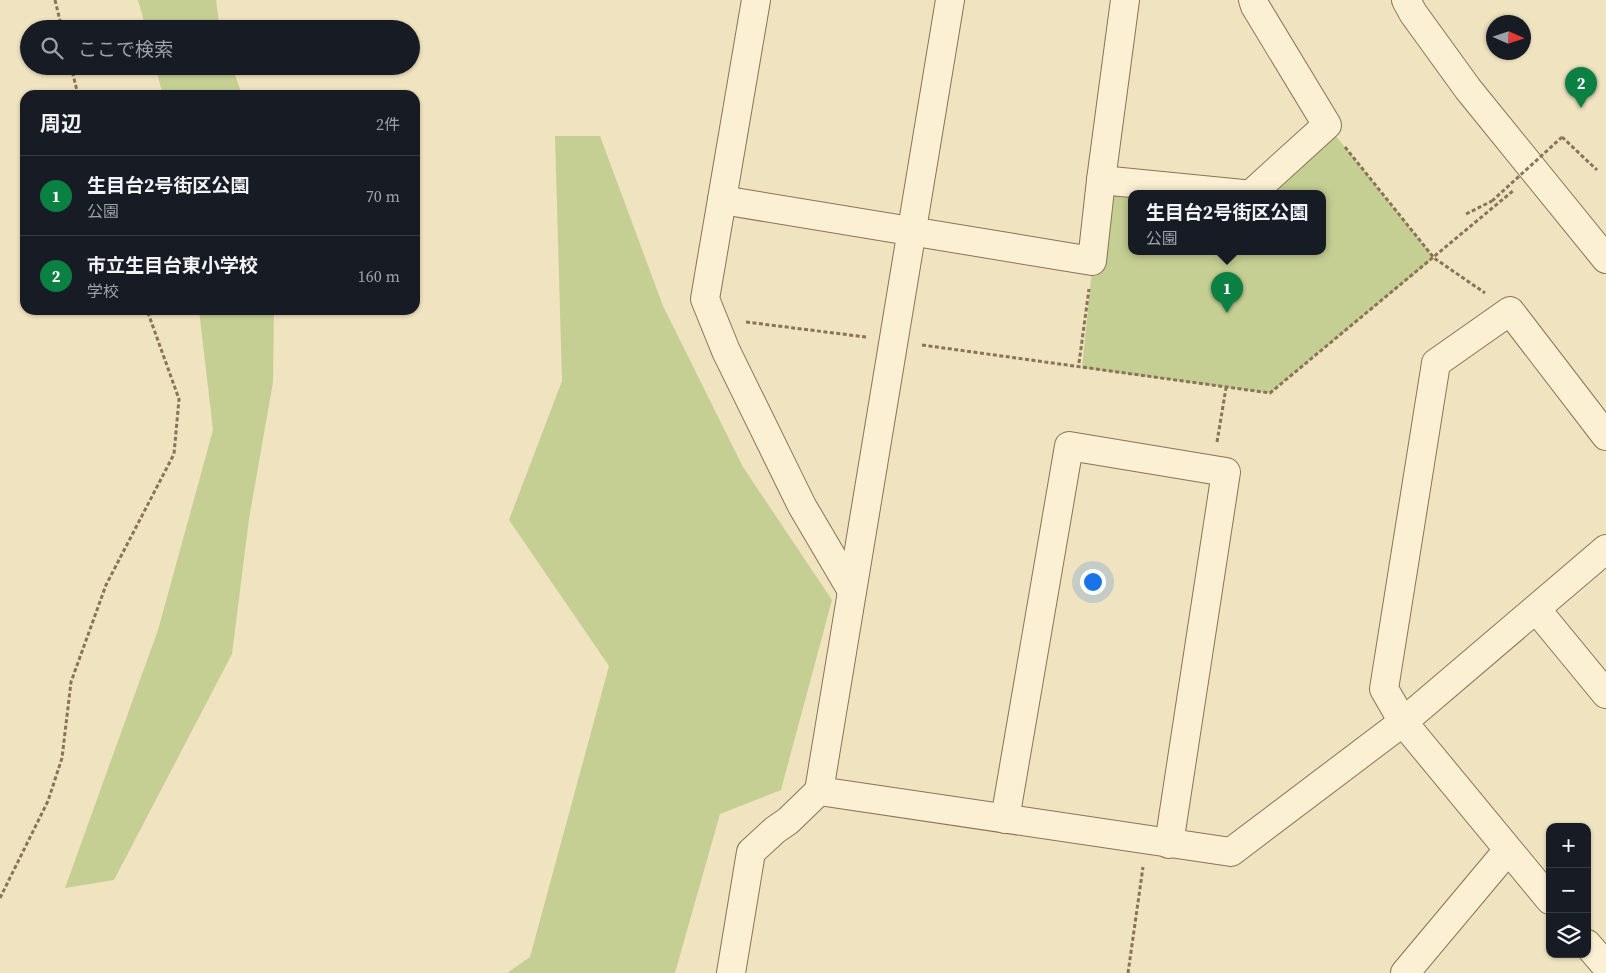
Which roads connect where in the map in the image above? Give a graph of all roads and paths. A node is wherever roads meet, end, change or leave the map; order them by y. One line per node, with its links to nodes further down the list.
1 (55, 0): 7 (path)
2 (756, 0): 16 (street)
3 (950, 0): 18 (street)
4 (1125, 0): 13 (street)
5 (1253, 0): 10 (street)
6 (1406, 0): 12 (street)
7 (60, 20)
8 (73, 75): 9 (path)
9 (77, 90)
10 (1326, 125): 15 (street); 19 (path)
11 (1597, 170): 17 (path, bridge)
12 (1536, 172): 19 (path); 20 (street)
13 (1101, 180): 14 (street); 21 (street)
14 (1202, 190)
15 (1255, 190)
16 (722, 200): 18 (street); 24 (street)
17 (1466, 214)
18 (912, 232): 21 (street); 25 (street)
19 (1434, 258): 22 (path); 27 (path)
20 (1606, 259)
21 (1092, 261): 26 (path)
22 (1510, 311): 28 (street); 34 (street)
23 (149, 315): 40 (path)
24 (713, 318): 25 (path); 31 (street)
25 (894, 340): 27 (path); 31 (street)
26 (1079, 363)
27 (1226, 388): 29 (path)
28 (1606, 436)
29 (1212, 470): 36 (street); 37 (street)
30 (1606, 549): 32 (street)
31 (852, 591): 35 (street)
32 (1536, 609): 33 (street); 34 (street)
33 (1606, 694)
34 (1403, 722): 37 (street); 38 (street)
35 (819, 791): 36 (street); 43 (street)
36 (1005, 819): 37 (street)
37 (1157, 843): 44 (path)
38 (1508, 850): 39 (street); 45 (street)
39 (1546, 895)
40 (0, 898)
41 (1591, 949): 42 (street)
42 (1606, 966)
43 (731, 973)
44 (1128, 973)
45 (1405, 973)

